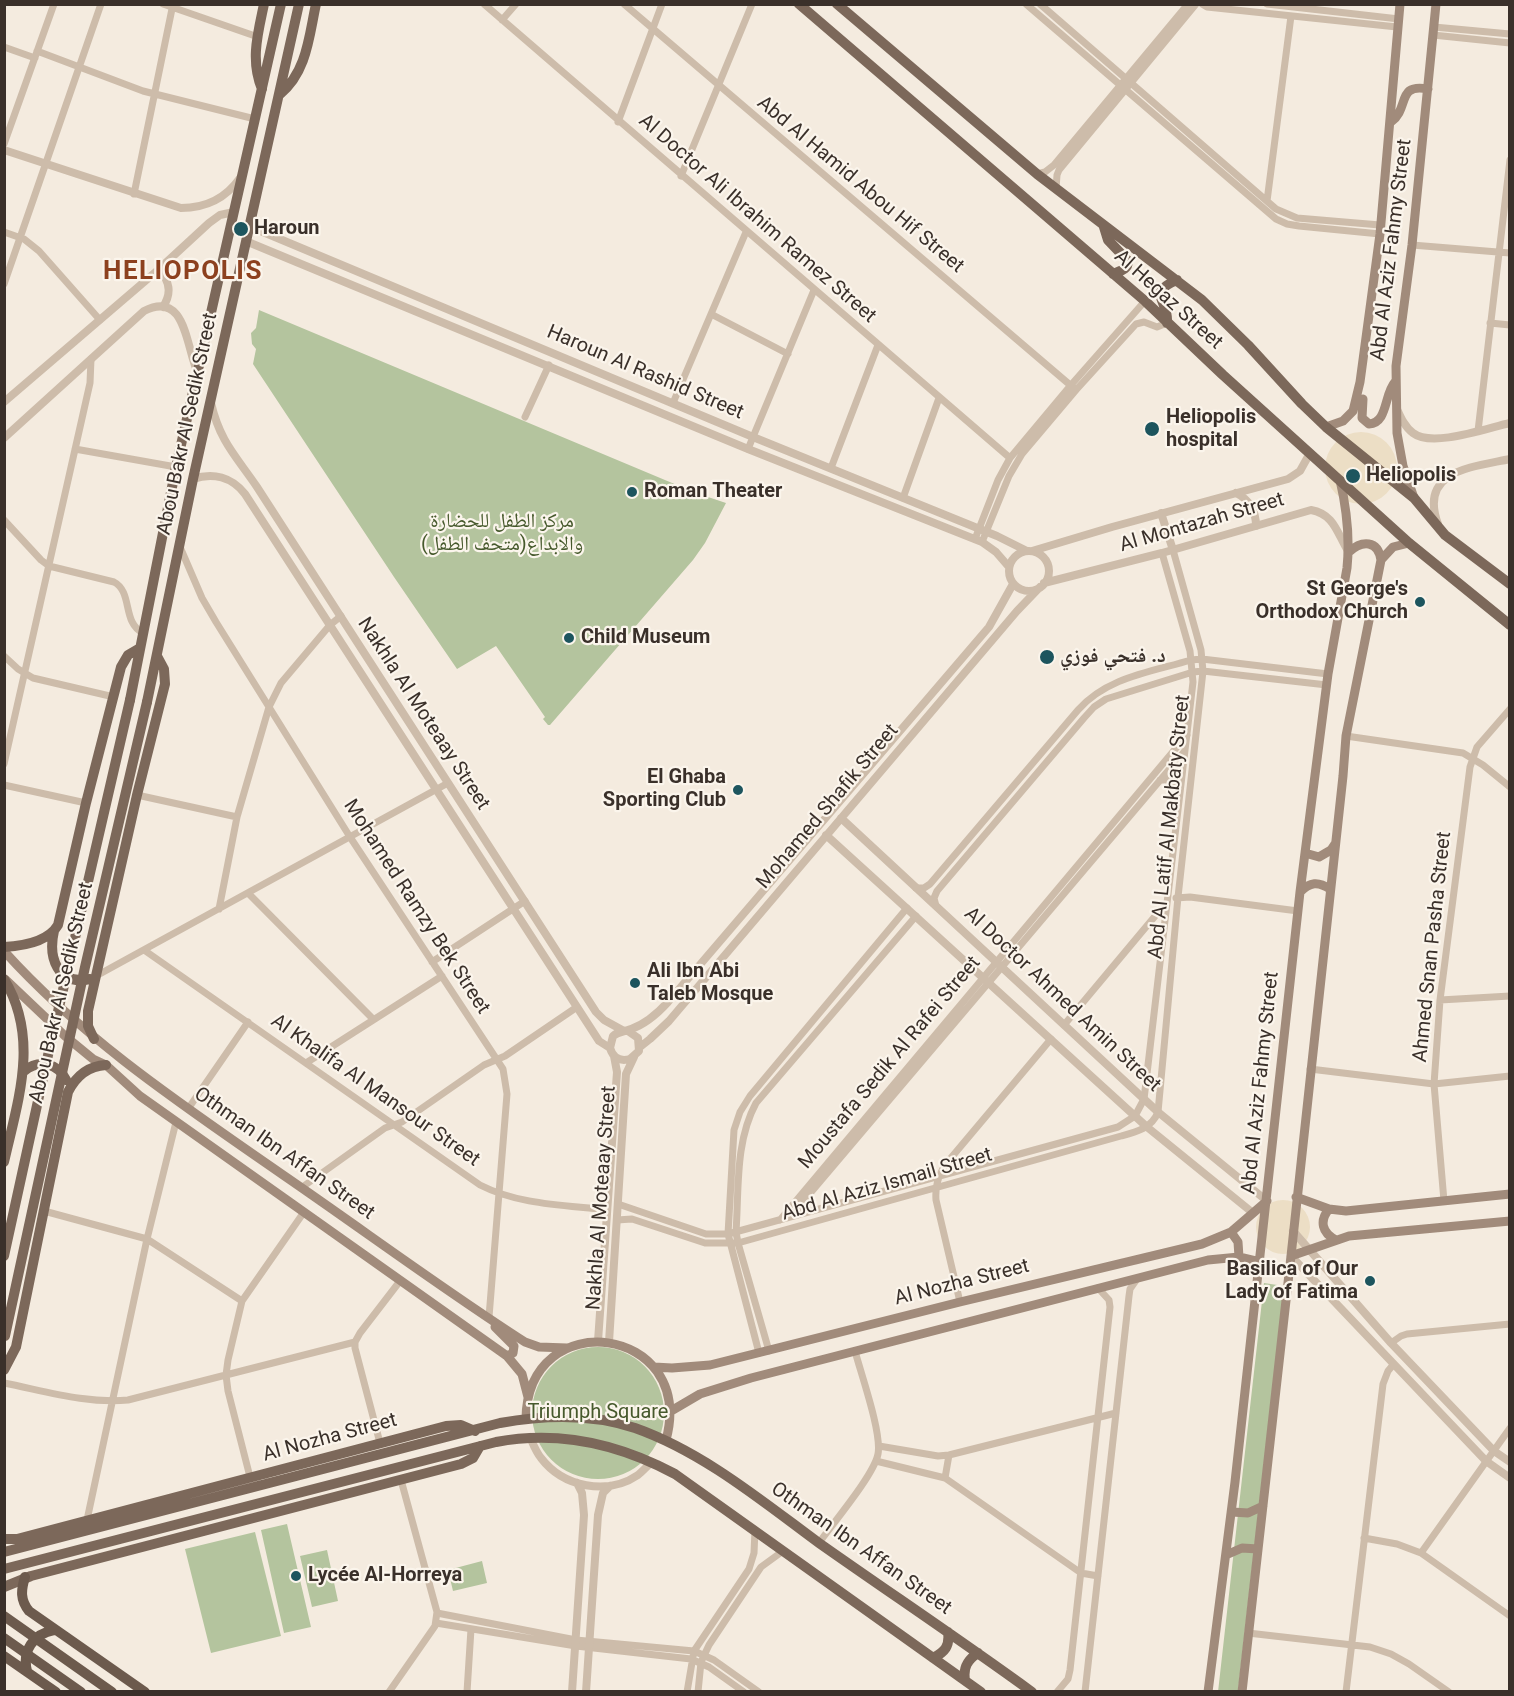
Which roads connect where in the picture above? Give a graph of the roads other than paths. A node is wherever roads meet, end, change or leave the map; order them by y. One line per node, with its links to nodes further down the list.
1 (54, 4): 34 (street)
2 (101, 4): 35 (street)
3 (163, 4): 23 (street)
4 (264, 4): 31 (main road, Abou Bakr Al Sedik Street)
5 (281, 4): 40 (main road, Abou Bakr Al Sedik Street)
6 (299, 4): 44 (main road, Abou Bakr Al Sedik Street)
7 (316, 4): 44 (main road, Abou Bakr Al Sedik Street)
8 (484, 4): 26 (street, Al Doctor Ali Ibrahim Ramez Street)
9 (516, 4): 26 (street)
10 (624, 4): 28 (street, Abd Al Hamid Abou Hif Street)
11 (662, 4): 28 (street)
12 (752, 4): 39 (street)
13 (799, 4): 71 (main road, Al Hegaz Street)
14 (837, 4): 52 (main road, Al Hegaz Street)
15 (1026, 4): 37 (street)
16 (1040, 4): 36 (street)
17 (1188, 4): 36 (street)
18 (1196, 4): 38 (street)
19 (1202, 4): 25 (street)
20 (1267, 4): 24 (street)
21 (1400, 4): 27 (main road, Abd Al Aziz Fahmy Street)
22 (1436, 4): 29 (main road, Abd Al Aziz Fahmy Street)
23 (173, 6): 31 (street); 43 (street)
24 (1324, 8): 27 (street)
25 (1291, 16): 27 (street); 58 (street)
26 (502, 20): 46 (street, Al Doctor Ali Ibrahim Ramez Street)
27 (1398, 23): 47 (main road, Abd Al Aziz Fahmy Street)
28 (652, 28): 39 (street, Abd Al Hamid Abou Hif Street); 46 (street)
29 (1434, 31): 30 (street); 32 (street); 41 (main road, Abd Al Aziz Fahmy Street)
30 (1509, 34)
31 (258, 37): 40 (main road, Abou Bakr Al Sedik Street)
32 (1509, 43)
33 (4, 48): 34 (street)
34 (36, 55): 35 (street); 48 (street)
35 (80, 67): 43 (street); 51 (street)
36 (1125, 78): 37 (street); 38 (street)
37 (1119, 84): 42 (street); 52 (street)
38 (1132, 84): 42 (street); 58 (street)
39 (718, 86): 54 (street); 90 (street, Abd Al Hamid Abou Hif Street)
40 (262, 89): 45 (main road, Abou Bakr Al Sedik Street)
41 (1428, 89): 47 (main road); 67 (main road, Abd Al Aziz Fahmy Street)
42 (1126, 90): 56 (street); 62 (street)
43 (155, 94): 45 (street); 57 (street)
44 (280, 94): 61 (main road, Abou Bakr Al Sedik Street)
45 (255, 118): 53 (main road, Abou Bakr Al Sedik Street)
46 (618, 122): 54 (street, Al Doctor Ali Ibrahim Ramez Street)
47 (1391, 122): 62 (main road, Abd Al Aziz Fahmy Street)
48 (4, 144)
49 (4, 150): 51 (street)
50 (1509, 160): 55 (street)
51 (46, 164): 57 (street); 65 (street)
52 (1037, 174): 56 (main road, Al Hegaz Street)
53 (242, 175): 57 (street); 59 (main road, Abou Bakr Al Sedik Street)
54 (681, 176): 64 (street, Al Doctor Ali Ibrahim Ramez Street)
55 (1508, 182): 68 (street)
56 (1056, 189): 60 (main road, Al Hegaz Street)
57 (134, 194)
58 (1267, 201): 62 (street)
59 (234, 212): 70 (street); 87 (main road, Abou Bakr Al Sedik Street)
60 (1104, 226): 71 (main road); 72 (main road, Al Hegaz Street)
61 (251, 227): 66 (main road, Abou Bakr Al Sedik Street); 83 (street, Haroun Al Rashid Street)
62 (1380, 230): 89 (main road, Abd Al Aziz Fahmy Street)
63 (4, 232): 65 (street)
64 (746, 232): 74 (street, Al Doctor Ali Ibrahim Ramez Street); 77 (street)
65 (20, 238): 73 (street); 78 (street)
66 (248, 242): 86 (street, Haroun Al Rashid Street); 93 (main road, Abou Bakr Al Sedik Street)
67 (1412, 245): 68 (street); 88 (main road, Abd Al Aziz Fahmy Street)
68 (1499, 252): 69 (street); 80 (street)
69 (1509, 253)
70 (158, 270): 76 (street); 78 (street)
71 (1113, 274): 75 (main road, Al Hegaz Street)
72 (1177, 280): 79 (main road); 98 (main road, Al Hegaz Street)
73 (4, 284)
74 (814, 290): 82 (street, Al Doctor Ali Ibrahim Ramez Street); 84 (street)
75 (1145, 301): 79 (main road, Al Hegaz Street); 90 (street)
76 (164, 307): 85 (street); 87 (street)
77 (711, 314): 84 (street); 94 (street)
78 (100, 320): 92 (street)
79 (1167, 323): 90 (street); 104 (main road, Al Hegaz Street)
80 (1491, 323): 81 (street); 99 (street)
81 (1509, 325)
82 (879, 345): 91 (street, Al Doctor Ali Ibrahim Ramez Street); 108 (street)
83 (554, 353): 86 (street); 94 (street, Haroun Al Rashid Street)
84 (788, 354): 100 (street)
85 (91, 359): 101 (street); 102 (street)
86 (549, 365): 96 (street); 103 (street, Haroun Al Rashid Street)
87 (198, 374): 107 (main road, Abou Bakr Al Sedik Street)
88 (1395, 381): 89 (main road); 95 (main road, Abd Al Aziz Fahmy Street)
89 (1360, 382): 98 (main road, Abd Al Aziz Fahmy Street)
90 (1073, 387): 105 (street); 117 (street)
91 (939, 398): 105 (street, Al Doctor Ali Ibrahim Ramez Street); 112 (street)
92 (4, 402)
93 (211, 402): 109 (main road, Abou Bakr Al Sedik Street); 132 (street, Nakhla Al Moteaay Street)
94 (673, 403): 100 (street, Haroun Al Rashid Street)
95 (1395, 405): 99 (street); 113 (main road, Abd Al Aziz Fahmy Street)
96 (525, 417)
97 (1509, 423): 99 (street)
98 (1326, 427): 113 (main road, Al Hegaz Street)
99 (1478, 431)
100 (753, 437): 103 (street); 108 (street, Haroun Al Rashid Street)
101 (4, 438)
102 (75, 449): 107 (street); 127 (street)
103 (748, 449): 119 (street, Haroun Al Rashid Street)
104 (1310, 453): 110 (main road, Al Hegaz Street); 111 (street, Al Montazah Street)
105 (1010, 458): 117 (street)
106 (1509, 459): 118 (street)
107 (176, 467): 135 (main road, Abou Bakr Al Sedik Street)
108 (831, 468): 112 (street, Haroun Al Rashid Street)
109 (193, 479): 121 (main road, Abou Bakr Al Sedik Street); 133 (street, Nakhla Al Moteaay Street)
110 (1340, 480): 120 (main road, Al Hegaz Street); 124 (main road, Abd Al Aziz Fahmy Street)
111 (1236, 493): 114 (street, Al Montazah Street); 116 (street)
112 (903, 498): 117 (street, Haroun Al Rashid Street)
113 (1414, 498): 118 (main road, Al Hegaz Street)
114 (1161, 513): 122 (street); 123 (street, Al Montazah Street)
115 (4, 520): 127 (street)
116 (1256, 526): 122 (street, Al Montazah Street); 124 (street, Al Montazah Street)
117 (982, 530): 119 (street); 123 (street, Haroun Al Rashid Street)
118 (1445, 535): 130 (main road, Al Hegaz Street)
119 (978, 541): 128 (street, Haroun Al Rashid Street)
120 (1409, 543): 126 (main road); 134 (main road, Al Hegaz Street)
121 (180, 546): 138 (main road, Abou Bakr Al Sedik Street); 147 (street, Mohamed Ramzy Bek Street)
122 (1173, 550): 125 (street, Al Montazah Street); 139 (street, Abd Al Latif Al Makbaty Street)
123 (1029, 551): 128 (street); 131 (street)
124 (1349, 552): 126 (main road); 144 (main road, Abd Al Aziz Fahmy Street)
125 (1162, 553): 131 (street, Al Montazah Street); 140 (street, Abd Al Latif Al Makbaty Street)
126 (1381, 560): 150 (main road)
127 (49, 566): 135 (street); 143 (street)
128 (1009, 567): 129 (street)
129 (1013, 584): 131 (street); 196 (street, Mohamed Shafik Street)
130 (1509, 584)
131 (1042, 585): 164 (street, Mohamed Shafik Street)
132 (341, 616): 133 (street); 156 (street, Nakhla Al Moteaay Street)
133 (330, 625): 147 (street); 160 (street, Nakhla Al Moteaay Street)
134 (1509, 625)
135 (143, 633): 136 (main road, Abou Bakr Al Sedik Street)
136 (140, 648): 146 (main road, Abou Bakr Al Sedik Street); 248 (main road, Abou Bakr Al Sedik Street, bridge)
137 (4, 656): 143 (street)
138 (157, 656): 161 (main road, Abou Bakr Al Sedik Street); 259 (main road, Abou Bakr Al Sedik Street, bridge)
139 (1202, 659): 140 (street); 141 (street, Abd Al Latif Al Makbaty Street); 144 (street)
140 (1191, 660): 142 (street, Abd Al Latif Al Makbaty Street); 169 (street)
141 (1203, 671): 142 (street); 145 (street); 152 (street, Abd Al Latif Al Makbaty Street)
142 (1192, 672): 149 (street, Abd Al Latif Al Makbaty Street); 176 (street)
143 (25, 674): 146 (street); 154 (street)
144 (1328, 674): 145 (main road, Abd Al Aziz Fahmy Street)
145 (1327, 685): 168 (main road, Abd Al Aziz Fahmy Street)
146 (114, 697): 162 (main road, Abou Bakr Al Sedik Street)
147 (269, 707): 163 (street); 166 (street, Mohamed Ramzy Bek Street)
148 (1509, 709): 153 (street, Ahmed Snan Pasha Street)
149 (1187, 735): 151 (street, Abd Al Latif Al Makbaty Street); 186 (street, Moustafa Sedik Al Rafei Street)
150 (1346, 736): 153 (street); 167 (main road)
151 (1185, 752): 152 (street); 155 (street, Moustafa Sedik Al Rafei Street); 158 (street, Abd Al Latif Al Makbaty Street)
152 (1194, 753): 173 (street, Abd Al Latif Al Makbaty Street)
153 (1473, 757): 159 (street); 192 (street, Ahmed Snan Pasha Street)
154 (4, 764)
155 (1160, 780): 158 (street); 186 (street, Moustafa Sedik Al Rafei Street)
156 (448, 783): 160 (street); 174 (street, Nakhla Al Moteaay Street)
157 (4, 785): 162 (street)
158 (1180, 787): 175 (street, Abd Al Latif Al Makbaty Street)
159 (1509, 788)
160 (437, 790): 166 (street); 179 (street, Nakhla Al Moteaay Street)
161 (137, 795): 163 (street); 187 (main road, Abou Bakr Al Sedik Street)
162 (86, 803): 182 (main road, Abou Bakr Al Sedik Street)
163 (237, 817): 178 (street)
164 (841, 818): 165 (street, Mohamed Shafik Street); 169 (street, Al Doctor Ahmed Amin Street)
165 (826, 835): 177 (street, Al Doctor Ahmed Amin Street); 199 (street, Mohamed Shafik Street)
166 (350, 837): 172 (street); 185 (street, Mohamed Ramzy Bek Street)
167 (1335, 844): 168 (main road); 170 (main road)
168 (1305, 853): 171 (main road, Abd Al Aziz Fahmy Street)
169 (916, 888): 176 (street, Al Doctor Ahmed Amin Street)
170 (1330, 889): 171 (main road); 208 (main road)
171 (1300, 892): 180 (main road, Abd Al Aziz Fahmy Street)
172 (248, 893): 178 (street); 194 (street)
173 (1178, 897): 175 (street); 180 (street); 216 (street, Abd Al Latif Al Makbaty Street)
174 (525, 902): 179 (street); 198 (street, Nakhla Al Moteaay Street)
175 (1167, 902): 197 (street); 214 (street, Abd Al Latif Al Makbaty Street)
176 (936, 906): 186 (street, Al Doctor Ahmed Amin Street)
177 (907, 908): 181 (street, Al Doctor Ahmed Amin Street); 243 (street)
178 (219, 909): 184 (street)
179 (513, 909): 185 (street); 193 (street, Nakhla Al Moteaay Street)
180 (1298, 911): 228 (main road, Abd Al Aziz Fahmy Street)
181 (916, 916): 190 (street, Al Doctor Ahmed Amin Street); 241 (street)
182 (54, 931): 183 (main road, Abou Bakr Al Sedik Street); 187 (main road)
183 (4, 949): 200 (main road, Othman Ibn Affan Street)
184 (144, 950): 187 (street); 195 (street, Al Khalifa Al Mansour Street)
185 (432, 962): 188 (street, Mohamed Ramzy Bek Street)
186 (999, 964): 190 (street, Moustafa Sedik Al Rafei Street); 197 (street, Al Doctor Ahmed Amin Street)
187 (96, 976): 200 (main road, Abou Bakr Al Sedik Street)
188 (442, 976): 194 (street); 205 (street, Mohamed Ramzy Bek Street)
189 (4, 979): 207 (main road, Othman Ibn Affan Street); 209 (main road, Abou Bakr Al Sedik Street)
190 (986, 980): 201 (street, Al Doctor Ahmed Amin Street); 236 (street, Moustafa Sedik Al Rafei Street); 238 (street, Moustafa Sedik Al Rafei Street)
191 (1509, 996): 192 (street)
192 (1440, 1000): 212 (street, Ahmed Snan Pasha Street)
193 (577, 1007): 203 (street, Nakhla Al Moteaay Street); 205 (street)
194 (373, 1019): 206 (street)
195 (248, 1022): 206 (street, Al Khalifa Al Mansour Street); 215 (street)
196 (643, 1023): 198 (street, Mohamed Shafik Street); 199 (street)
197 (1064, 1025): 214 (street, Al Doctor Ahmed Amin Street)
198 (626, 1031): 202 (street); 203 (street)
199 (654, 1036): 202 (street, Mohamed Shafik Street)
200 (94, 1039): 215 (main road, Othman Ibn Affan Street)
201 (1051, 1040): 217 (street, Al Doctor Ahmed Amin Street); 222 (street)
202 (639, 1047): 204 (street)
203 (612, 1052): 204 (street); 210 (street, Nakhla Al Moteaay Street)
204 (634, 1058): 210 (street, Nakhla Al Moteaay Street)
205 (497, 1059): 219 (street); 225 (street, Mohamed Ramzy Bek Street)
206 (306, 1063): 219 (street, Al Khalifa Al Mansour Street)
207 (106, 1065): 213 (main road, Abou Bakr Al Sedik Street); 218 (main road, Othman Ibn Affan Street)
208 (1310, 1069): 212 (street); 227 (main road)
209 (24, 1071): 213 (main road); 221 (main road, Abou Bakr Al Sedik Street)
210 (622, 1073): 230 (street, Nakhla Al Moteaay Street); 232 (street, Nakhla Al Moteaay Street)
211 (1509, 1076): 212 (street)
212 (1434, 1084): 229 (street, Ahmed Snan Pasha Street)
213 (68, 1092): 233 (main road, Abou Bakr Al Sedik Street)
214 (1144, 1099): 216 (street, Al Doctor Ahmed Amin Street); 217 (street)
215 (188, 1109): 223 (main road, Othman Ibn Affan Street)
216 (1158, 1112): 220 (street); 228 (street, Al Doctor Ahmed Amin Street)
217 (1135, 1116): 220 (street, Al Doctor Ahmed Amin Street); 222 (street, Abd Al Aziz Ismail Street)
218 (176, 1122): 234 (main road, Othman Ibn Affan Street); 244 (street)
219 (394, 1125): 223 (street); 225 (street, Al Khalifa Al Mansour Street)
220 (1147, 1127): 224 (street, Abd Al Aziz Ismail Street); 235 (street, Al Doctor Ahmed Amin Street)
221 (4, 1162)
222 (938, 1177): 224 (street); 236 (street, Abd Al Aziz Ismail Street)
223 (301, 1188): 257 (main road, Othman Ibn Affan Street)
224 (935, 1188): 246 (street, Abd Al Aziz Ismail Street); 256 (street)
225 (500, 1194): 232 (street, Al Khalifa Al Mansour Street); 257 (street, Mohamed Ramzy Bek Street)
226 (1509, 1194): 229 (main road)
227 (1296, 1197): 231 (main road); 240 (main road)
228 (1266, 1200): 235 (main road, Al Nozha Street); 251 (main road, Abd Al Aziz Fahmy Street)
229 (1444, 1201): 231 (main road)
230 (618, 1204): 237 (street, Nakhla Al Moteaay Street); 243 (street, Abd Al Aziz Ismail Street)
231 (1329, 1209): 245 (main road)
232 (607, 1210): 260 (street, Nakhla Al Moteaay Street)
233 (44, 1211): 244 (street); 270 (main road, Abou Bakr Al Sedik Street)
234 (304, 1212): 253 (main road, Othman Ibn Affan Street); 255 (street)
235 (1253, 1213): 242 (main road, Al Nozha Street)
236 (790, 1217): 238 (street, Abd Al Aziz Ismail Street)
237 (617, 1220): 246 (street, Abd Al Aziz Ismail Street); 262 (street, Nakhla Al Moteaay Street)
238 (780, 1220): 241 (street, Abd Al Aziz Ismail Street)
239 (1509, 1221): 245 (main road)
240 (1293, 1231): 247 (street); 249 (main road)
241 (736, 1232): 243 (street, Abd Al Aziz Ismail Street); 246 (street)
242 (1231, 1232): 250 (main road); 256 (main road, Al Nozha Street)
243 (728, 1234): 246 (street)
244 (147, 1239): 255 (street); 274 (street)
245 (1335, 1240): 247 (main road)
246 (734, 1244): 266 (street)
247 (1311, 1250): 249 (main road); 263 (street)
248 (4, 1256)
249 (1291, 1256): 268 (street); 298 (main road)
250 (1239, 1257): 251 (main road, Al Nozha Street); 252 (main road, Al Nozha Street)
251 (1260, 1262): 299 (main road, Abd Al Aziz Fahmy Street)
252 (1138, 1278): 254 (main road, Al Nozha Street); 276 (street)
253 (400, 1281): 261 (street); 267 (main road, Othman Ibn Affan Street)
254 (1098, 1288): 265 (main road, Al Nozha Street); 277 (street)
255 (242, 1301): 271 (street)
256 (960, 1302): 266 (main road, Al Nozha Street)
257 (492, 1320): 264 (main road, Othman Ibn Affan Street); 267 (main road)
258 (1509, 1324): 263 (street)
259 (5, 1337)
260 (598, 1341): 262 (main road); 264 (main road)
261 (355, 1342): 271 (street); 283 (street)
262 (609, 1342): 269 (main road)
263 (1391, 1343): 286 (street)
264 (567, 1348): 273 (main road)
265 (855, 1351): 275 (main road, Al Nozha Street); 285 (street)
266 (764, 1352): 269 (main road, Al Nozha Street)
267 (507, 1356): 273 (main road, Othman Ibn Affan Street)
268 (1394, 1365): 289 (street); 302 (street)
269 (654, 1367): 275 (main road)
270 (4, 1370)
271 (226, 1375): 274 (street); 292 (street)
272 (4, 1383): 274 (street)
273 (528, 1397): 278 (main road)
274 (112, 1402): 300 (street)
275 (671, 1411): 282 (main road)
276 (1116, 1413): 277 (street); 312 (street)
277 (1098, 1418): 287 (street); 311 (street)
278 (526, 1419): 280 (main road, Al Nozha Street); 282 (main road, Al Nozha Street)
279 (1509, 1428): 286 (street)
280 (475, 1431): 283 (main road, Al Nozha Street); 307 (main road)
281 (530, 1437): 284 (main road); 290 (main road); 296 (street)
282 (666, 1440): 304 (main road, Othman Ibn Affan Street)
283 (380, 1443): 292 (main road, Al Nozha Street)
284 (480, 1446): 295 (main road); 310 (main road)
285 (879, 1446): 287 (street); 288 (street)
286 (1494, 1451): 289 (street); 291 (street)
287 (949, 1455): 293 (street)
288 (876, 1461): 293 (street); 304 (street)
289 (1486, 1461): 294 (street); 308 (street)
290 (652, 1462): 297 (street); 301 (main road)
291 (1509, 1462)
292 (250, 1477): 300 (main road, Al Nozha Street)
293 (945, 1478): 311 (street)
294 (1509, 1478)
295 (401, 1480): 313 (main road); 315 (street)
296 (577, 1483): 297 (street); 324 (street)
297 (610, 1486): 325 (street)
298 (1263, 1506): 299 (main road); 305 (main road)
299 (1232, 1512): 309 (main road, Abd Al Aziz Fahmy Street)
300 (87, 1520): 303 (main road, Al Nozha Street)
301 (755, 1530): 306 (main road); 327 (street)
302 (1364, 1538): 308 (street); 326 (street)
303 (4, 1539)
304 (819, 1542): 321 (main road, Othman Ibn Affan Street)
305 (1258, 1549): 309 (main road); 322 (main road)
306 (783, 1551): 329 (street); 331 (main road)
307 (4, 1552)
308 (1421, 1553): 317 (street)
309 (1226, 1555): 352 (main road, Abd Al Aziz Fahmy Street)
310 (4, 1569)
311 (1081, 1573): 312 (street); 350 (street)
312 (1098, 1576): 351 (street)
313 (25, 1577): 314 (main road); 320 (highway)
314 (7, 1582)
315 (437, 1613): 318 (street); 324 (street)
316 (4, 1616): 338 (highway, bridge)
317 (1509, 1616)
318 (436, 1623): 319 (street); 340 (street)
319 (471, 1629): 324 (street); 341 (street)
320 (54, 1630): 334 (highway); 339 (highway)
321 (948, 1632): 328 (main road, Othman Ibn Affan Street); 331 (main road)
322 (1248, 1633): 326 (street); 353 (main road)
323 (4, 1638): 337 (highway, bridge)
324 (576, 1643): 325 (street); 342 (street)
325 (590, 1644): 327 (street); 332 (street); 343 (street)
326 (1351, 1645): 354 (street); 355 (street)
327 (694, 1651): 329 (street); 332 (street)
328 (978, 1653): 335 (main road); 349 (main road, Othman Ibn Affan Street)
329 (704, 1654): 333 (street); 347 (street)
330 (4, 1656): 334 (highway)
331 (933, 1658): 335 (main road)
332 (691, 1659): 333 (street); 344 (street)
333 (701, 1662): 345 (street); 346 (street)
334 (27, 1671): 336 (highway)
335 (965, 1680): 348 (main road)
336 (56, 1692)
337 (81, 1692)
338 (112, 1692)
339 (145, 1692)
340 (390, 1692)
341 (467, 1692)
342 (572, 1692)
343 (586, 1692)
344 (687, 1692)
345 (698, 1692)
346 (744, 1692)
347 (759, 1692)
348 (981, 1692)
349 (1032, 1692)
350 (1057, 1692)
351 (1085, 1692)
352 (1208, 1692)
353 (1242, 1692)
354 (1346, 1692)
355 (1449, 1692)

